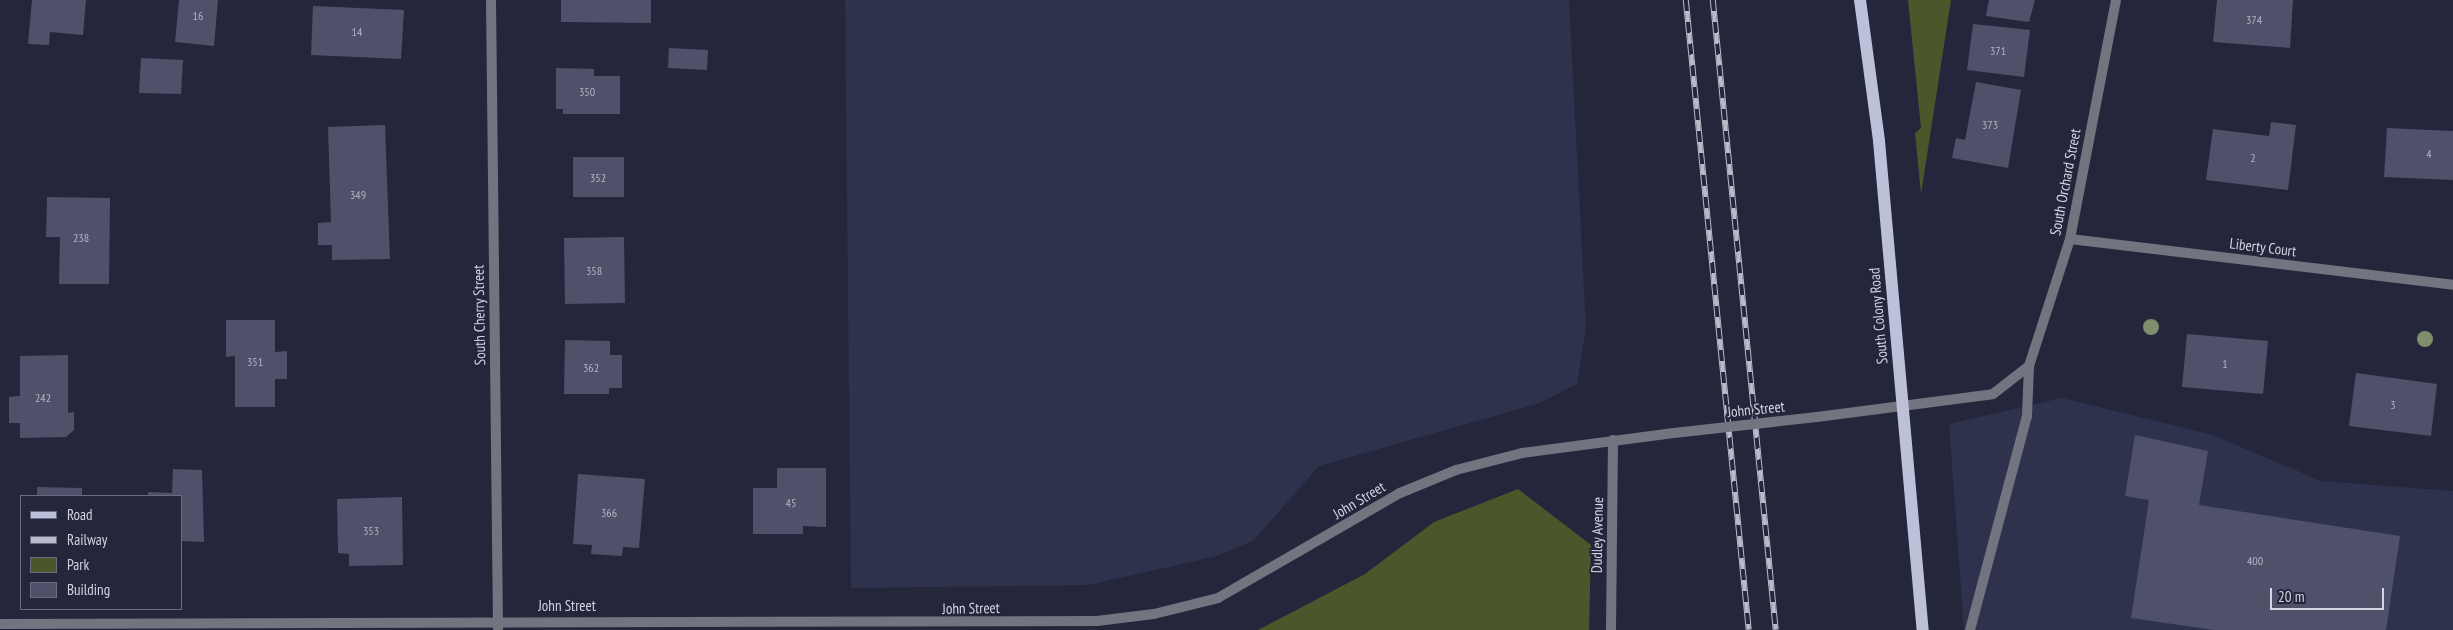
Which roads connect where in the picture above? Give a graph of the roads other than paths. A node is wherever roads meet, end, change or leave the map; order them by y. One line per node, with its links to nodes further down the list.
1 (491, 0): 10 (street, South Cherry Street)
2 (1860, 0): 7 (main road, South Colony Road)
3 (2116, 0): 4 (street, South Orchard Street)
4 (2070, 239): 5 (street, Liberty Court); 6 (street, South Orchard Street)
5 (2453, 285)
6 (2030, 366): 7 (street); 13 (street, South Orchard Street)
7 (1903, 408): 8 (street, John Street, bridge); 12 (main road, South Colony Road)
8 (1613, 440): 10 (street, John Street); 11 (street, Dudley Avenue)
9 (0, 624): 10 (street, John Street)
10 (498, 626)
11 (1611, 630)
12 (1923, 630)
13 (1970, 630)

